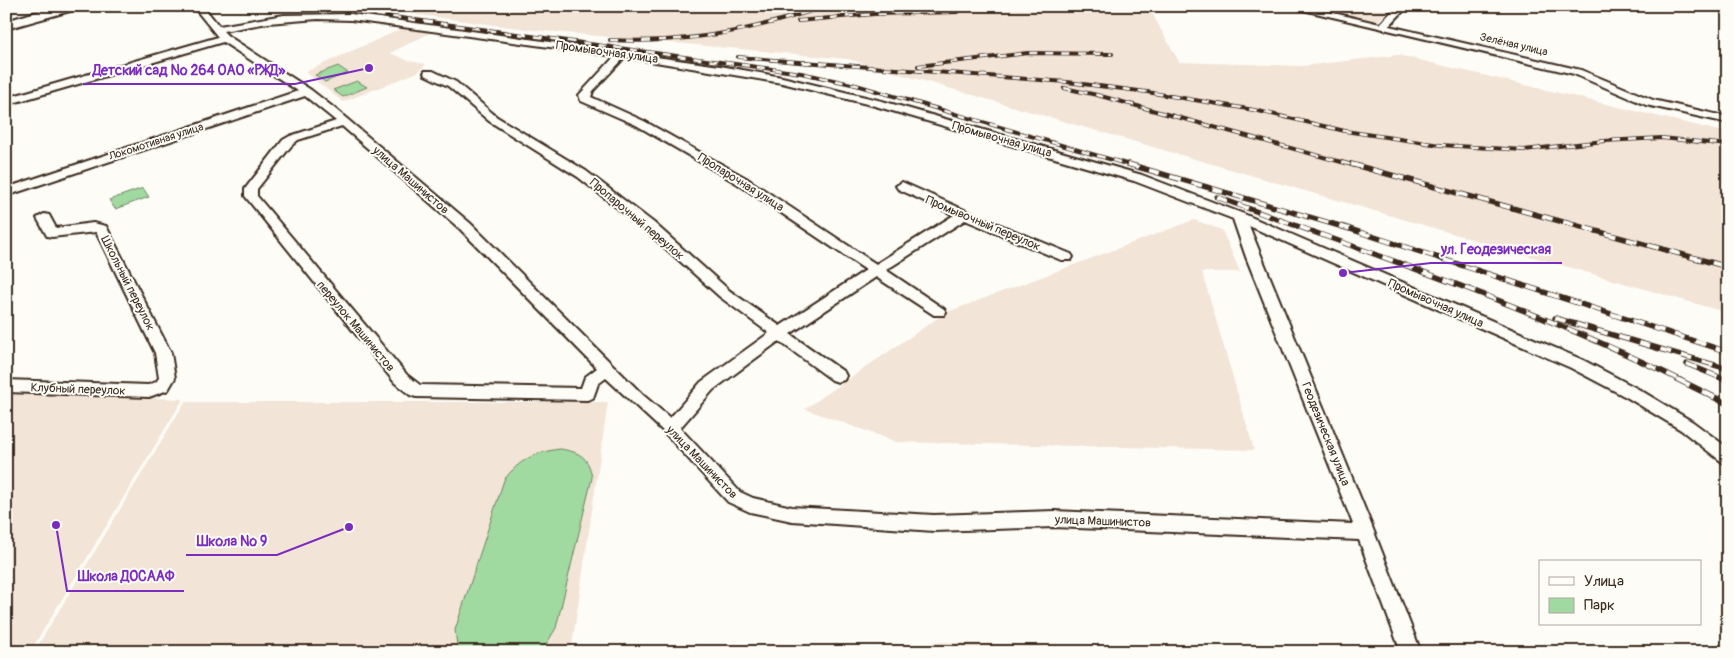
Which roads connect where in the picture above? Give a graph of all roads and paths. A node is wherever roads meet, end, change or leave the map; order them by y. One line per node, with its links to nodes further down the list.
1 (72, 6): 5 (highway)
2 (198, 6): 7 (street, улица Машинистов)
3 (1291, 6): 6 (street, Зелёная улица)
4 (1403, 6): 6 (street)
5 (6, 25)
6 (1382, 26): 12 (street, Зелёная улица)
7 (222, 33): 8 (street, Промывочная улица); 10 (street, улица Машинистов); 11 (street, Промывочная улица)
8 (623, 54): 17 (street, Промывочная улица); 20 (street, Пропарочная улица)
9 (429, 73): 22 (street, Пропарочный переулок)
10 (307, 92): 13 (street, улица Машинистов); 15 (street, Локомотивная улица)
11 (6, 102)
12 (1728, 120)
13 (343, 122): 23 (street, улица Машинистов); 23 (street, переулок Машинистов)
14 (902, 186): 16 (street, Промывочный переулок)
15 (6, 192)
16 (964, 215): 19 (street, Промывочный переулок); 20 (street)
17 (1239, 217): 28 (street, Промывочная улица); 29 (street, Геодезическая улица)
18 (44, 218): 26 (street, Школьный переулок)
19 (1066, 257)
20 (876, 270): 21 (street, Пропарочная улица); 22 (street)
21 (939, 312)
22 (780, 333): 24 (street, Пропарочный переулок); 27 (street)
23 (607, 369): 27 (street, улица Машинистов)
24 (838, 376)
25 (6, 386): 26 (street, Клубный переулок)
26 (149, 391)
27 (670, 428): 29 (street, улица Машинистов)
28 (1728, 457)
29 (1364, 532): 30 (street, Геодезическая улица)
30 (1411, 652)

